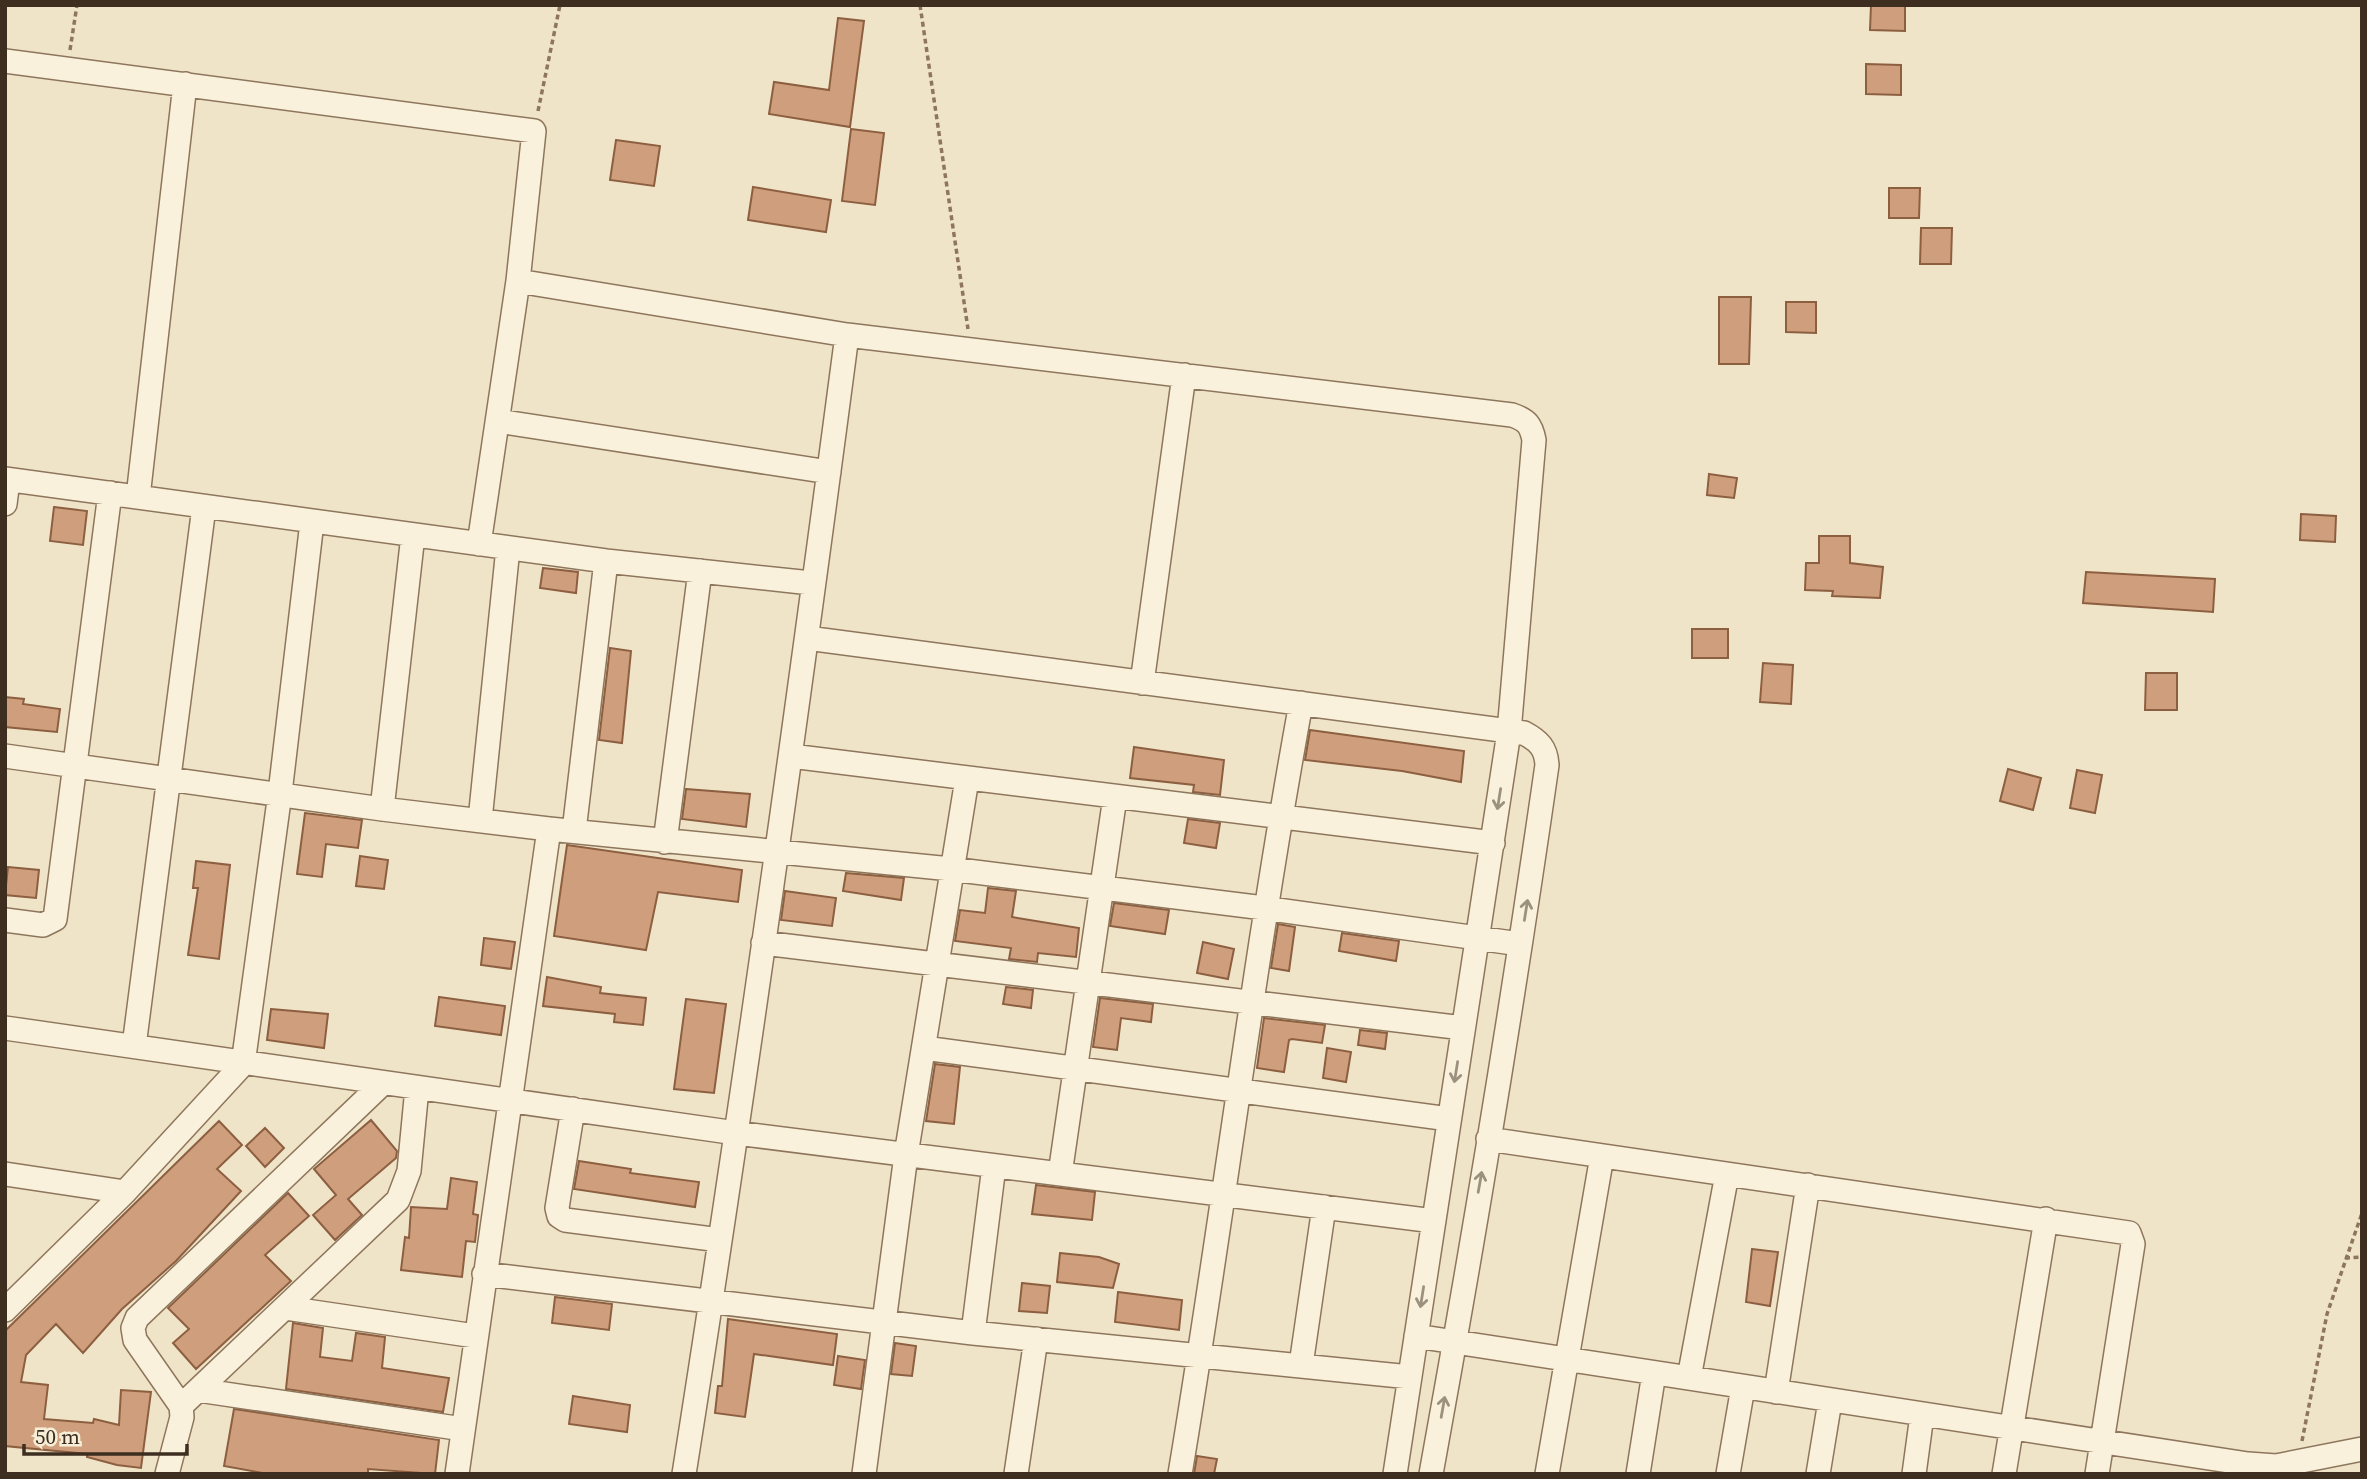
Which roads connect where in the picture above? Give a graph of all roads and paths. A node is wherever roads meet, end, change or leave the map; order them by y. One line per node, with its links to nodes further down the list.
1 (77, 5): 5 (path)
2 (560, 5): 7 (path)
3 (920, 5): 10 (path)
4 (5, 61): 5 (street)
5 (67, 69): 6 (street)
6 (185, 84): 7 (street); 16 (street)
7 (534, 131): 8 (street)
8 (518, 281): 9 (street); 12 (street)
9 (847, 335): 10 (street); 13 (street)
10 (971, 349): 11 (street)
11 (1184, 375): 27 (street); 29 (street)
12 (498, 421): 13 (street); 21 (street)
13 (829, 472): 25 (street)
14 (7, 479): 15 (street); 17 (street)
15 (110, 493): 16 (street); 32 (street)
16 (138, 497): 18 (street)
17 (5, 504)
18 (204, 507): 19 (street); 33 (street)
19 (312, 522): 20 (street); 35 (street)
20 (414, 535): 21 (street); 37 (street)
21 (479, 544): 22 (street)
22 (508, 548): 23 (street); 39 (street)
23 (606, 561): 24 (street); 41 (street)
24 (700, 571): 25 (street); 42 (street)
25 (811, 583): 26 (street)
26 (807, 638): 27 (street); 31 (street)
27 (1142, 682): 28 (street)
28 (1301, 703): 29 (street); 38 (street)
29 (1509, 732): 43 (street, one-way to 43); 51 (street, one-way to 29)
30 (5, 756): 32 (street)
31 (791, 756): 34 (street); 44 (street)
32 (76, 766): 33 (street); 48 (street)
33 (168, 779): 35 (street); 57 (street)
34 (967, 779): 36 (street); 45 (street)
35 (280, 793): 37 (street); 59 (street)
36 (1115, 797): 38 (street); 46 (street)
37 (382, 808): 39 (street)
38 (1280, 817): 43 (street); 47 (street)
39 (480, 820): 40 (street)
40 (549, 829): 41 (street); 64 (street)
41 (574, 831): 42 (street)
42 (665, 842): 44 (street)
43 (1493, 843): 49 (street)
44 (776, 853): 45 (street); 50 (street)
45 (951, 869): 46 (street); 52 (street)
46 (1103, 888): 47 (street); 53 (street)
47 (1264, 908): 49 (street); 54 (street)
48 (5, 920)
49 (1476, 938): 51 (street); 55 (street)
50 (763, 943): 52 (street); 67 (street)
51 (1520, 944): 68 (street)
52 (937, 961): 53 (street); 58 (street)
53 (1089, 981): 54 (street); 60 (street)
54 (1252, 1002): 55 (street); 63 (street)
55 (1463, 1028): 66 (street, one-way to 66)
56 (5, 1029): 57 (street)
57 (134, 1046): 59 (street)
58 (924, 1048): 60 (street); 69 (street)
59 (243, 1064): 61 (street); 76 (street)
60 (1076, 1069): 63 (street); 73 (street)
61 (383, 1083): 62 (street); 105 (street)
62 (417, 1088): 64 (street); 87 (street)
63 (1240, 1090): 66 (street); 77 (street)
64 (510, 1100): 65 (street); 85 (street)
65 (573, 1110): 67 (street); 82 (street)
66 (1449, 1119): 81 (street)
67 (736, 1133): 69 (street); 82 (street)
68 (1488, 1139): 70 (street); 94 (street, one-way to 68)
69 (906, 1155): 71 (street); 89 (street)
70 (1602, 1156): 74 (street); 96 (street)
71 (994, 1166): 73 (street); 90 (street)
72 (5, 1174): 76 (street)
73 (1060, 1174): 77 (street)
74 (1727, 1174): 75 (street); 100 (street)
75 (1808, 1185): 80 (street); 103 (street)
76 (125, 1192): 88 (street)
77 (1224, 1195): 78 (street); 95 (street)
78 (1324, 1207): 81 (street); 97 (street)
79 (2362, 1213): 84 (path)
80 (2046, 1219): 108 (street); 109 (street)
81 (1434, 1221): 92 (street, one-way to 92)
82 (720, 1240): 86 (street)
83 (2362, 1256): 84 (path)
84 (2345, 1258): 111 (path)
85 (484, 1273): 86 (street); 91 (street)
86 (712, 1300): 89 (street); 114 (street)
87 (286, 1308): 91 (street); 102 (street)
88 (5, 1310)
89 (886, 1322): 90 (street); 115 (street)
90 (973, 1333): 93 (street)
91 (475, 1336): 107 (street)
92 (1416, 1336): 94 (street); 99 (street)
93 (1036, 1339): 95 (street); 116 (street)
94 (1455, 1342): 96 (street); 119 (street, one-way to 94)
95 (1198, 1356): 97 (street); 117 (street)
96 (1566, 1360): 98 (street); 120 (street)
97 (1301, 1365): 99 (street)
98 (1654, 1373): 100 (street); 121 (street)
99 (1410, 1377): 118 (street)
100 (1689, 1378): 101 (street)
101 (1743, 1387): 103 (street); 122 (street)
102 (198, 1390): 105 (street); 107 (street)
103 (1776, 1392): 104 (street)
104 (1830, 1401): 106 (street); 123 (street)
105 (181, 1406): 112 (street)
106 (1922, 1415): 108 (street); 124 (street)
107 (463, 1429): 113 (street)
108 (2011, 1429): 109 (street); 125 (street)
109 (2102, 1442): 111 (street); 126 (street)
110 (2362, 1449): 111 (street)
111 (2298, 1468)
112 (167, 1474)
113 (457, 1474)
114 (684, 1474)
115 (864, 1474)
116 (1016, 1474)
117 (1180, 1474)
118 (1395, 1474)
119 (1431, 1474)
120 (1547, 1474)
121 (1638, 1474)
122 (1728, 1474)
123 (1818, 1474)
124 (1914, 1474)
125 (2004, 1474)
126 (2097, 1474)

